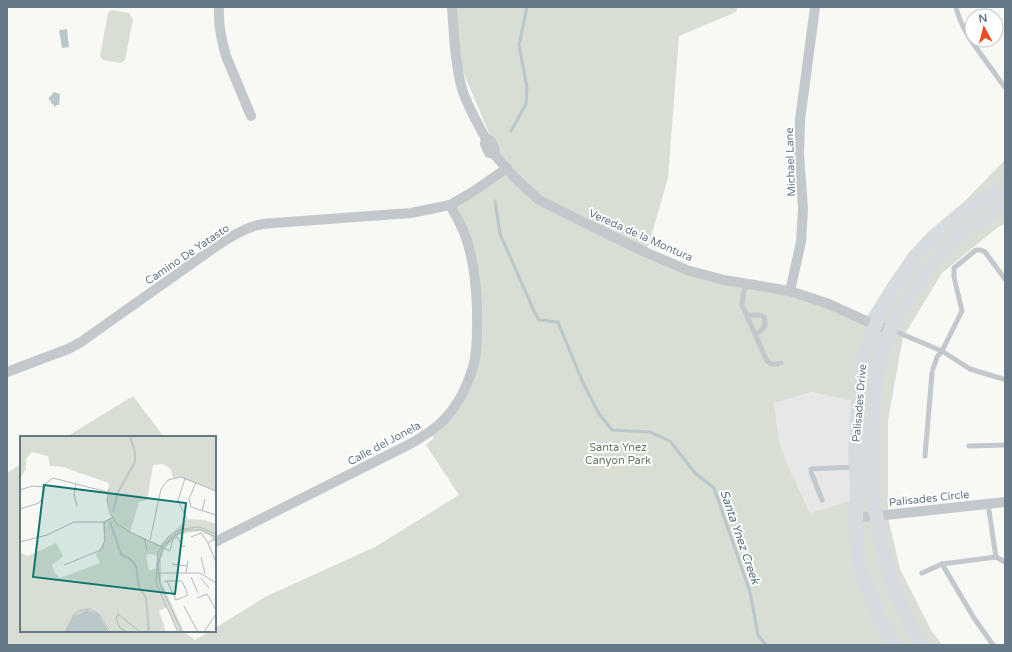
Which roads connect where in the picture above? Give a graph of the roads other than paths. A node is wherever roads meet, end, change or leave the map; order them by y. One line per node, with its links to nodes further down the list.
1 (219, 7): 6 (street)
2 (452, 7): 7 (street, Vereda de la Montura)
3 (814, 7): 13 (street, Michael Lane)
4 (956, 7): 5 (lane)
5 (1005, 87)
6 (251, 116)
7 (507, 168): 9 (street, Camino De Yatasto); 12 (street, Vereda de la Montura)
8 (1005, 187): 15 (street, Palisades Drive)
9 (450, 205): 20 (street, Camino De Yatasto); 31 (street, Calle del Jonela)
10 (1005, 206): 16 (street, Palisades Drive)
11 (1005, 279): 18 (lane)
12 (745, 284): 13 (street, Vereda de la Montura); 14 (lane)
13 (790, 291): 15 (street, Vereda de la Montura)
14 (747, 315): 17 (lane); 17 (lane)
15 (875, 325): 16 (street, Vereda de la Montura); 25 (street, Palisades Drive)
16 (891, 330): 18 (lane); 29 (street, Palisades Drive)
17 (755, 334): 19 (lane)
18 (942, 351): 21 (lane); 24 (lane)
19 (781, 363)
20 (7, 372)
21 (1002, 379)
22 (1005, 445): 23 (lane)
23 (968, 446)
24 (925, 456)
25 (856, 467): 26 (lane); 30 (street, Palisades Drive)
26 (822, 500)
27 (1005, 502): 28 (street, Palisades Circle)
28 (988, 504): 29 (street, Palisades Circle); 32 (lane)
29 (877, 516): 30 (street, Palisades Circle); 37 (street, Palisades Drive)
30 (856, 518): 36 (street, Palisades Drive)
31 (216, 541)
32 (996, 557): 33 (lane); 34 (lane)
33 (1005, 562)
34 (942, 564): 35 (lane); 38 (lane)
35 (922, 573)
36 (895, 645)
37 (922, 645)
38 (993, 645)

